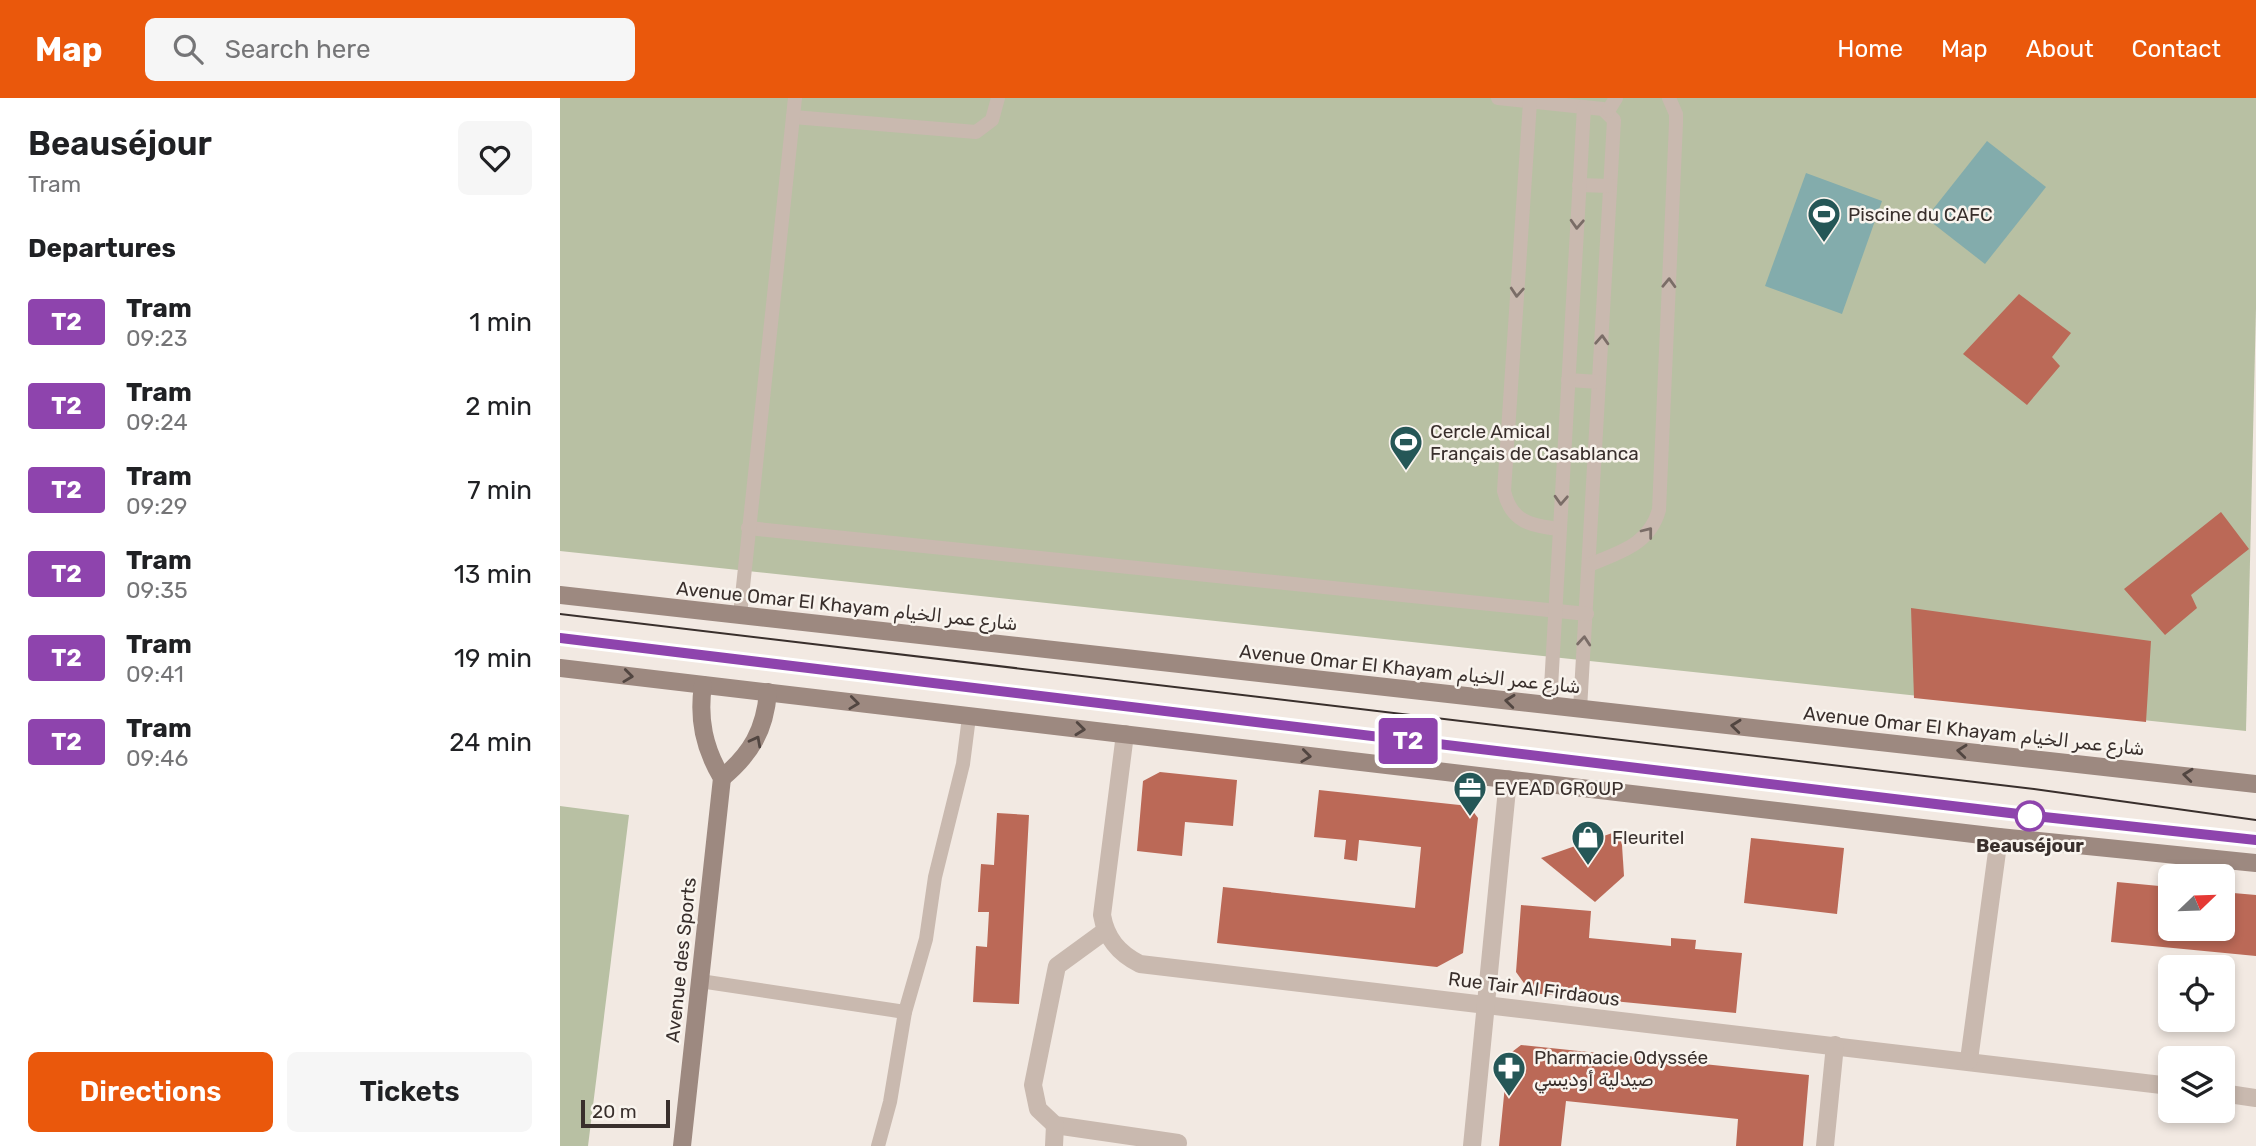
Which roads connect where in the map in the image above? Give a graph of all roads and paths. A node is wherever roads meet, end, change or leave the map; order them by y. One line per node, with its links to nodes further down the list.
1 (795, 98): 8 (lane)
2 (998, 98): 8 (lane)
3 (1498, 98): 5 (lane)
4 (1669, 98): 15 (lane, one-way to 4)
5 (1530, 102): 7 (lane); 14 (lane, one-way to 14)
6 (1612, 105): 7 (lane); 10 (lane)
7 (1584, 107): 9 (lane)
8 (793, 117): 13 (lane)
9 (1579, 185): 10 (lane); 11 (lane, one-way to 11)
10 (1611, 186): 12 (lane, one-way to 10)
11 (1568, 380): 12 (lane); 14 (lane, one-way to 14)
12 (1599, 382): 15 (lane)
13 (748, 528): 17 (lane); 19 (lane)
14 (1560, 529): 17 (lane)
15 (1589, 565): 18 (lane)
16 (560, 596): 19 (street, Avenue Omar El Khayam شارع عمر الخيام)
17 (1555, 612): 18 (lane); 23 (lane)
18 (1587, 614): 24 (lane, one-way to 18)
19 (740, 615): 23 (street, Avenue Omar El Khayam شارع عمر الخيام, one-way to 19)
20 (560, 668): 21 (street, one-way to 21)
21 (703, 685): 22 (street); 28 (street)
22 (768, 692): 25 (street, one-way to 25); 28 (street, one-way to 22)
23 (1549, 705): 24 (street, Avenue Omar El Khayam شارع عمر الخيام)
24 (1580, 709): 30 (street, Avenue Omar El Khayam شارع عمر الخيام, one-way to 24)
25 (969, 717): 26 (street, one-way to 26); 37 (lane)
26 (1125, 734): 29 (street, one-way to 29); 34 (street)
27 (2256, 768): 30 (street)
28 (722, 778): 35 (street, Avenue des Sports)
29 (1508, 779): 32 (street); 36 (street)
30 (2230, 780): 31 (street, Avenue Omar El Khayam شارع عمر الخيام)
31 (2256, 784)
32 (1999, 837): 33 (street); 39 (street)
33 (2256, 863)
34 (1105, 931): 36 (street, Rue Tair Al Firdaous); 43 (street)
35 (700, 981): 37 (lane); 46 (street, Avenue des Sports)
36 (1486, 1004): 38 (street, Rue Tair Al Firdaous); 49 (street)
37 (905, 1012): 47 (lane)
38 (1835, 1045): 39 (street, Rue Tair Al Firdaous); 50 (street)
39 (1969, 1060): 40 (street, Rue Tair Al Firdaous)
40 (2158, 1085)
41 (2235, 1095): 42 (street)
42 (2256, 1098)
43 (1055, 1125): 44 (street); 48 (street)
44 (1148, 1143): 45 (street)
45 (1178, 1143)
46 (682, 1146)
47 (878, 1146)
48 (1054, 1146)
49 (1472, 1146)
50 (1825, 1146)

